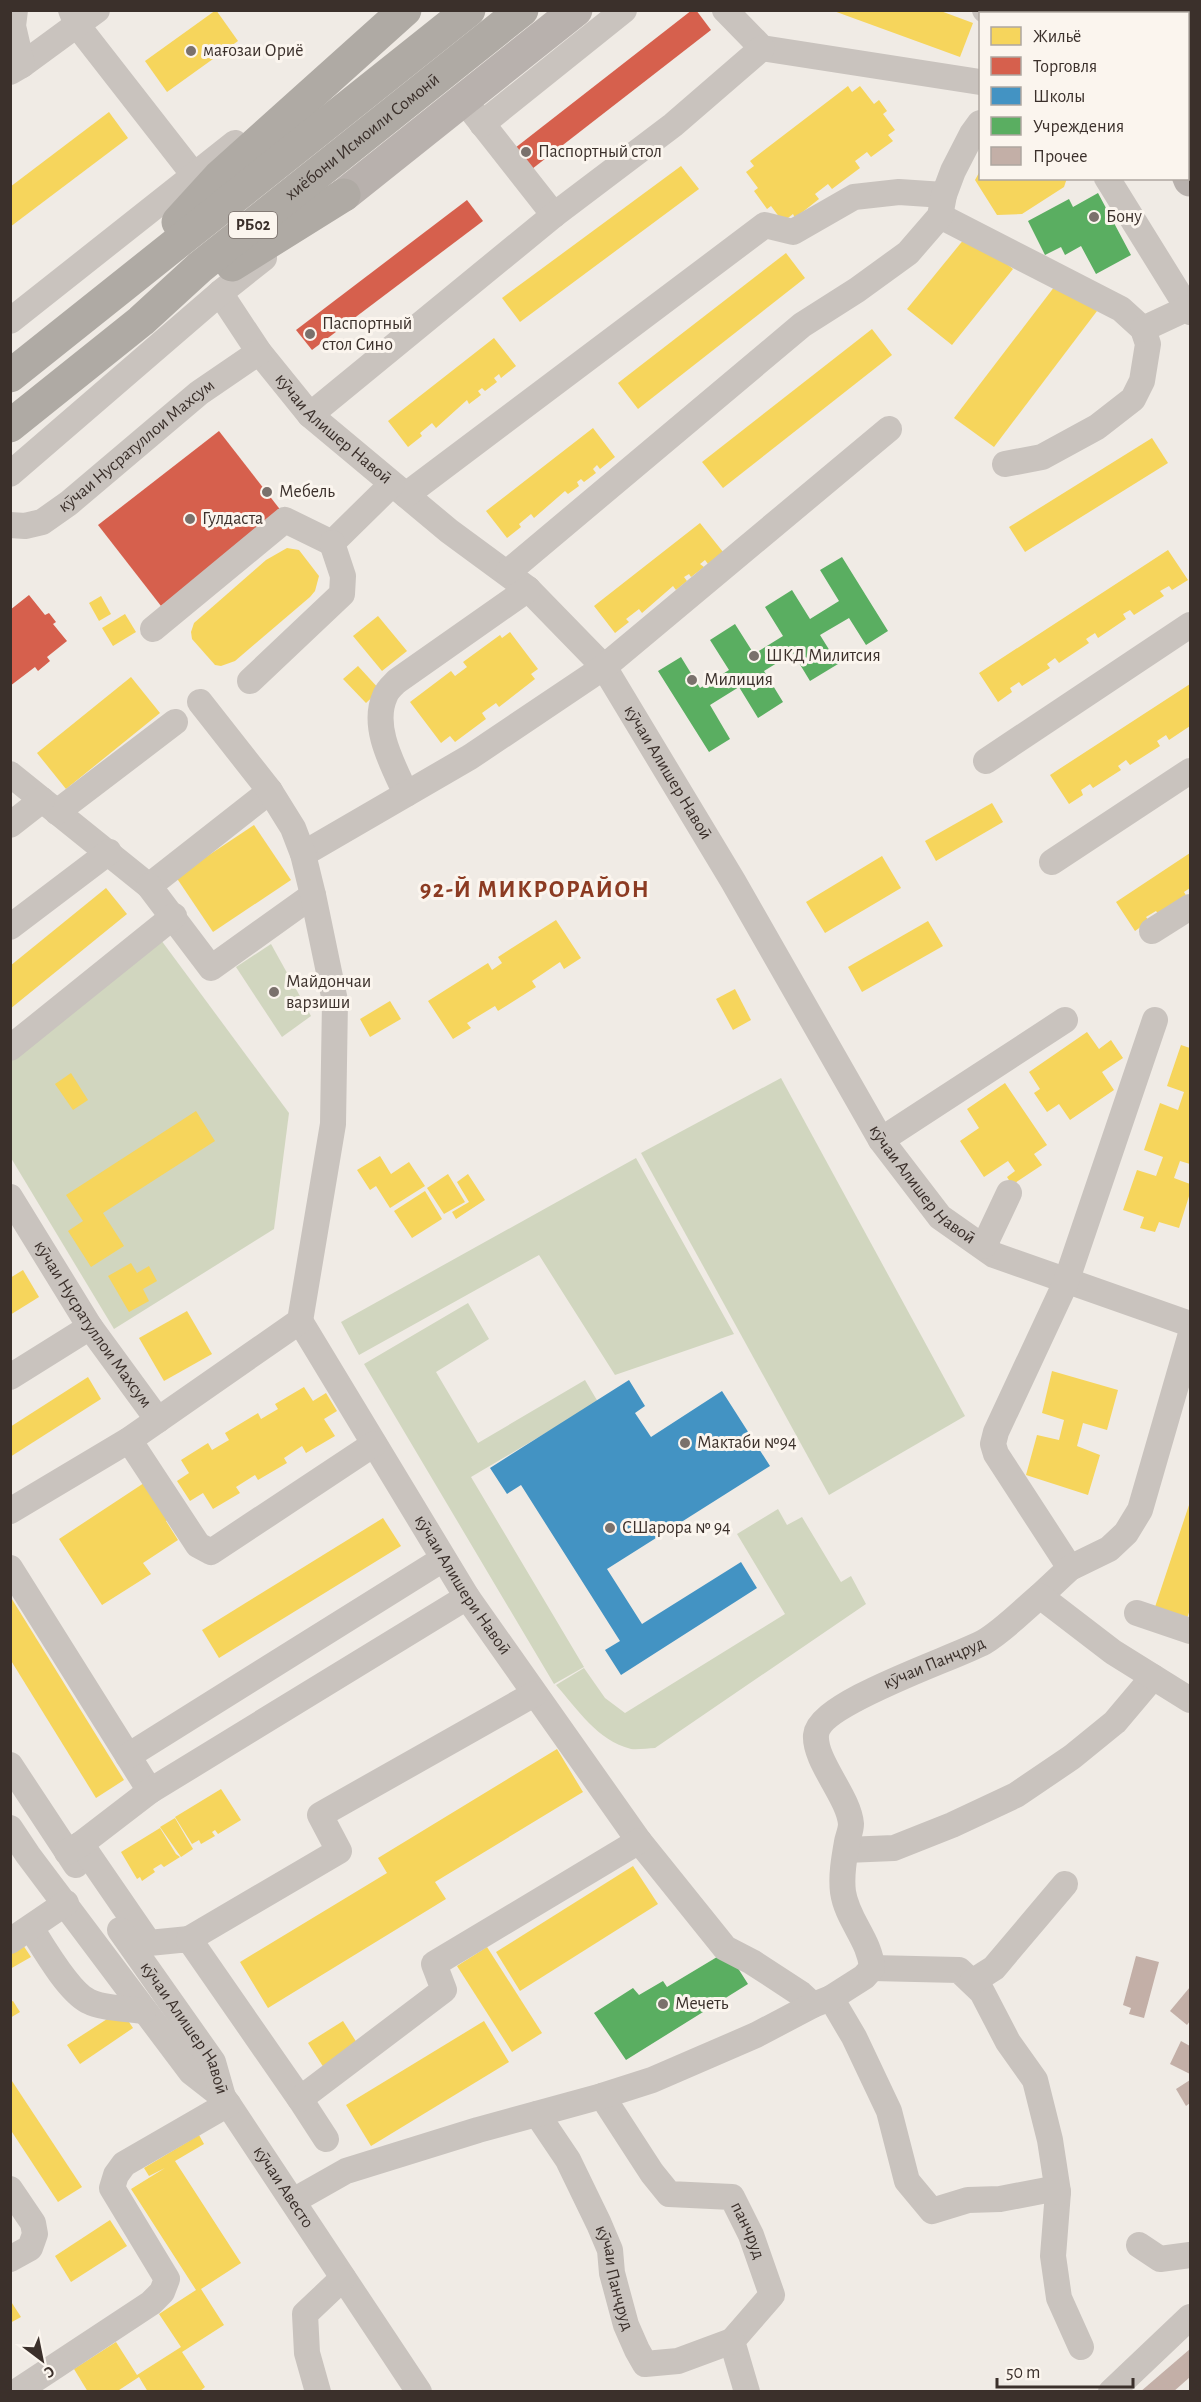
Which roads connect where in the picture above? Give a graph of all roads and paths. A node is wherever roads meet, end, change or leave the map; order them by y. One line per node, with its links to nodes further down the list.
1 (15, 10): 10 (street)
2 (403, 10): 14 (street); 19 (highway)
3 (469, 10): 19 (highway, хиёбони Исмоили Сомонӣ / РБ02)
4 (522, 10): 23 (highway, хиёбони Исмоили Сомонӣ / РБ02)
5 (576, 10): 12 (main road)
6 (624, 10): 12 (street)
7 (725, 10): 9 (street)
8 (81, 15): 10 (street); 14 (street)
9 (762, 48): 11 (street); 18 (street)
10 (16, 69)
11 (979, 82)
12 (473, 112): 16 (main road); 18 (street)
13 (979, 125): 17 (street)
14 (195, 175): 22 (street)
15 (1108, 180): 21 (street)
16 (344, 195): 20 (street); 23 (highway)
17 (942, 206): 24 (street); 32 (street); 35 (street)
18 (554, 215): 27 (street)
19 (117, 291): 26 (highway, хиёбони Исмоили Сомонӣ / РБ02)
20 (220, 294): 25 (street, кӯчаи Алишер Навоӣ); 31 (street)
21 (1189, 310): 24 (street)
22 (10, 321)
23 (141, 321): 28 (highway, хиёбони Исмоили Сомонӣ / РБ02)
24 (1143, 329): 30 (street)
25 (259, 352): 27 (street, кӯчаи Алишер Навоӣ); 33 (street, кӯчаи Нусратуллои Махсум)
26 (10, 376)
27 (310, 415): 32 (street, кӯчаи Алишер Навоӣ)
28 (10, 426)
29 (889, 429): 39 (street)
30 (1005, 464)
31 (10, 474)
32 (399, 490): 34 (street); 35 (street, кӯчаи Алишер Навоӣ)
33 (10, 525)
34 (332, 543): 38 (street); 40 (street)
35 (508, 572): 36 (street, кӯчаи Алишер Навоӣ)
36 (528, 589): 39 (street, кӯчаи Алишер Навоӣ); 47 (street)
37 (1191, 625): 43 (street)
38 (153, 629)
39 (604, 668): 47 (street); 62 (street, кӯчаи Алишер Навоӣ)
40 (250, 681)
41 (200, 702): 46 (street)
42 (175, 722): 48 (street)
43 (986, 761)
44 (1191, 771): 52 (street)
45 (10, 774): 48 (street)
46 (270, 791): 51 (street); 53 (street)
47 (406, 794): 51 (street)
48 (50, 806): 49 (street); 50 (street)
49 (10, 825)
50 (109, 852): 53 (street); 57 (street)
51 (303, 854): 54 (street)
52 (1052, 862)
53 (149, 886): 56 (street)
54 (313, 895): 56 (street); 68 (street)
55 (1191, 907): 58 (street)
56 (174, 916): 61 (street)
57 (10, 927)
58 (1152, 931)
59 (1065, 1020): 62 (street)
60 (1155, 1020): 67 (street)
61 (10, 1048)
62 (881, 1140): 66 (street, кӯчаи Алишер Навоӣ)
63 (1009, 1193): 66 (street)
64 (10, 1197): 65 (street, кӯчаи Нусратуллои Махсум)
65 (18, 1226): 70 (street, кӯчаи Нусратуллои Махсум)
66 (984, 1246): 67 (street, кӯчаи Алишер Навоӣ)
67 (1066, 1282): 69 (street, кӯчаи Алишер Навоӣ); 79 (street)
68 (300, 1321): 73 (street, кӯчаи Нусратуллои Махсум); 75 (street, кӯчаи Алишери Навоӣ)
69 (1191, 1324)
70 (90, 1327): 72 (street); 73 (street, кӯчаи Нусратуллои Махсум)
71 (1191, 1337): 79 (street)
72 (10, 1377)
73 (158, 1420): 74 (street, кӯчаи Нусратуллои Махсум)
74 (129, 1440): 75 (street); 76 (street, кӯчаи Нусратуллои Махсум)
75 (374, 1444): 77 (street, кӯчаи Алишери Навоӣ)
76 (10, 1511)
77 (443, 1559): 81 (street, кӯчаи Алишери Навоӣ); 87 (street)
78 (10, 1568): 87 (street)
79 (1070, 1568): 80 (street)
80 (1041, 1596): 84 (street); 94 (street, кӯчаи Панҷруд)
81 (467, 1598): 85 (street, кӯчаи Алишери Навоӣ); 89 (street)
82 (1137, 1613): 83 (street)
83 (1191, 1631)
84 (1153, 1677): 86 (street); 94 (street)
85 (534, 1694): 92 (street, кӯчаи Алишери Навоӣ); 98 (street, кӯчаи Алишер Навоӣ)
86 (1191, 1700)
87 (128, 1756): 89 (street)
88 (10, 1765): 90 (street, кӯчаи Алишер Навоӣ)
89 (150, 1791): 93 (street)
90 (47, 1821): 91 (street); 93 (street, кӯчаи Алишер Навоӣ)
91 (14, 1833): 96 (street, кӯчаи Алишер Навоӣ)
92 (639, 1840): 101 (street, кӯчаи Алишери Навоӣ); 104 (street)
93 (74, 1848): 98 (street, кӯчаи Алишер Навоӣ); 105 (street, кӯчаи Алишер Навоӣ)
94 (846, 1850): 99 (street, кӯчаи Панҷруд)
95 (1065, 1884): 100 (street)
96 (66, 1903): 97 (street); 102 (street, кӯчаи Алишер Навоӣ)
97 (21, 1935): 102 (street)
98 (189, 1939): 104 (street)
99 (872, 1968): 100 (street); 101 (street)
100 (972, 1982): 109 (street)
101 (822, 2002): 103 (street); 109 (street)
102 (143, 2011): 105 (street, кӯчаи Алишер Навоӣ)
103 (602, 2096): 106 (street); 116 (street, панчруд)
104 (300, 2099): 107 (street)
105 (225, 2101): 110 (street, кӯчаи Авесто); 118 (street, кӯчаи Алишер Навоӣ)
106 (537, 2114): 110 (street); 116 (street, кӯчаи Панҷруд)
107 (326, 2139)
108 (10, 2189): 113 (street)
109 (1058, 2192): 117 (street)
110 (293, 2201): 114 (street, кӯчаи Авесто)
111 (1139, 2244): 112 (street)
112 (1191, 2255)
113 (10, 2259)
114 (343, 2278): 119 (street); 120 (street, кӯчаи Авесто)
115 (1191, 2317): 122 (street)
116 (732, 2341): 121 (street)
117 (1081, 2347)
118 (15, 2391)
119 (318, 2391)
120 (418, 2391)
121 (747, 2391)
122 (1111, 2391)

